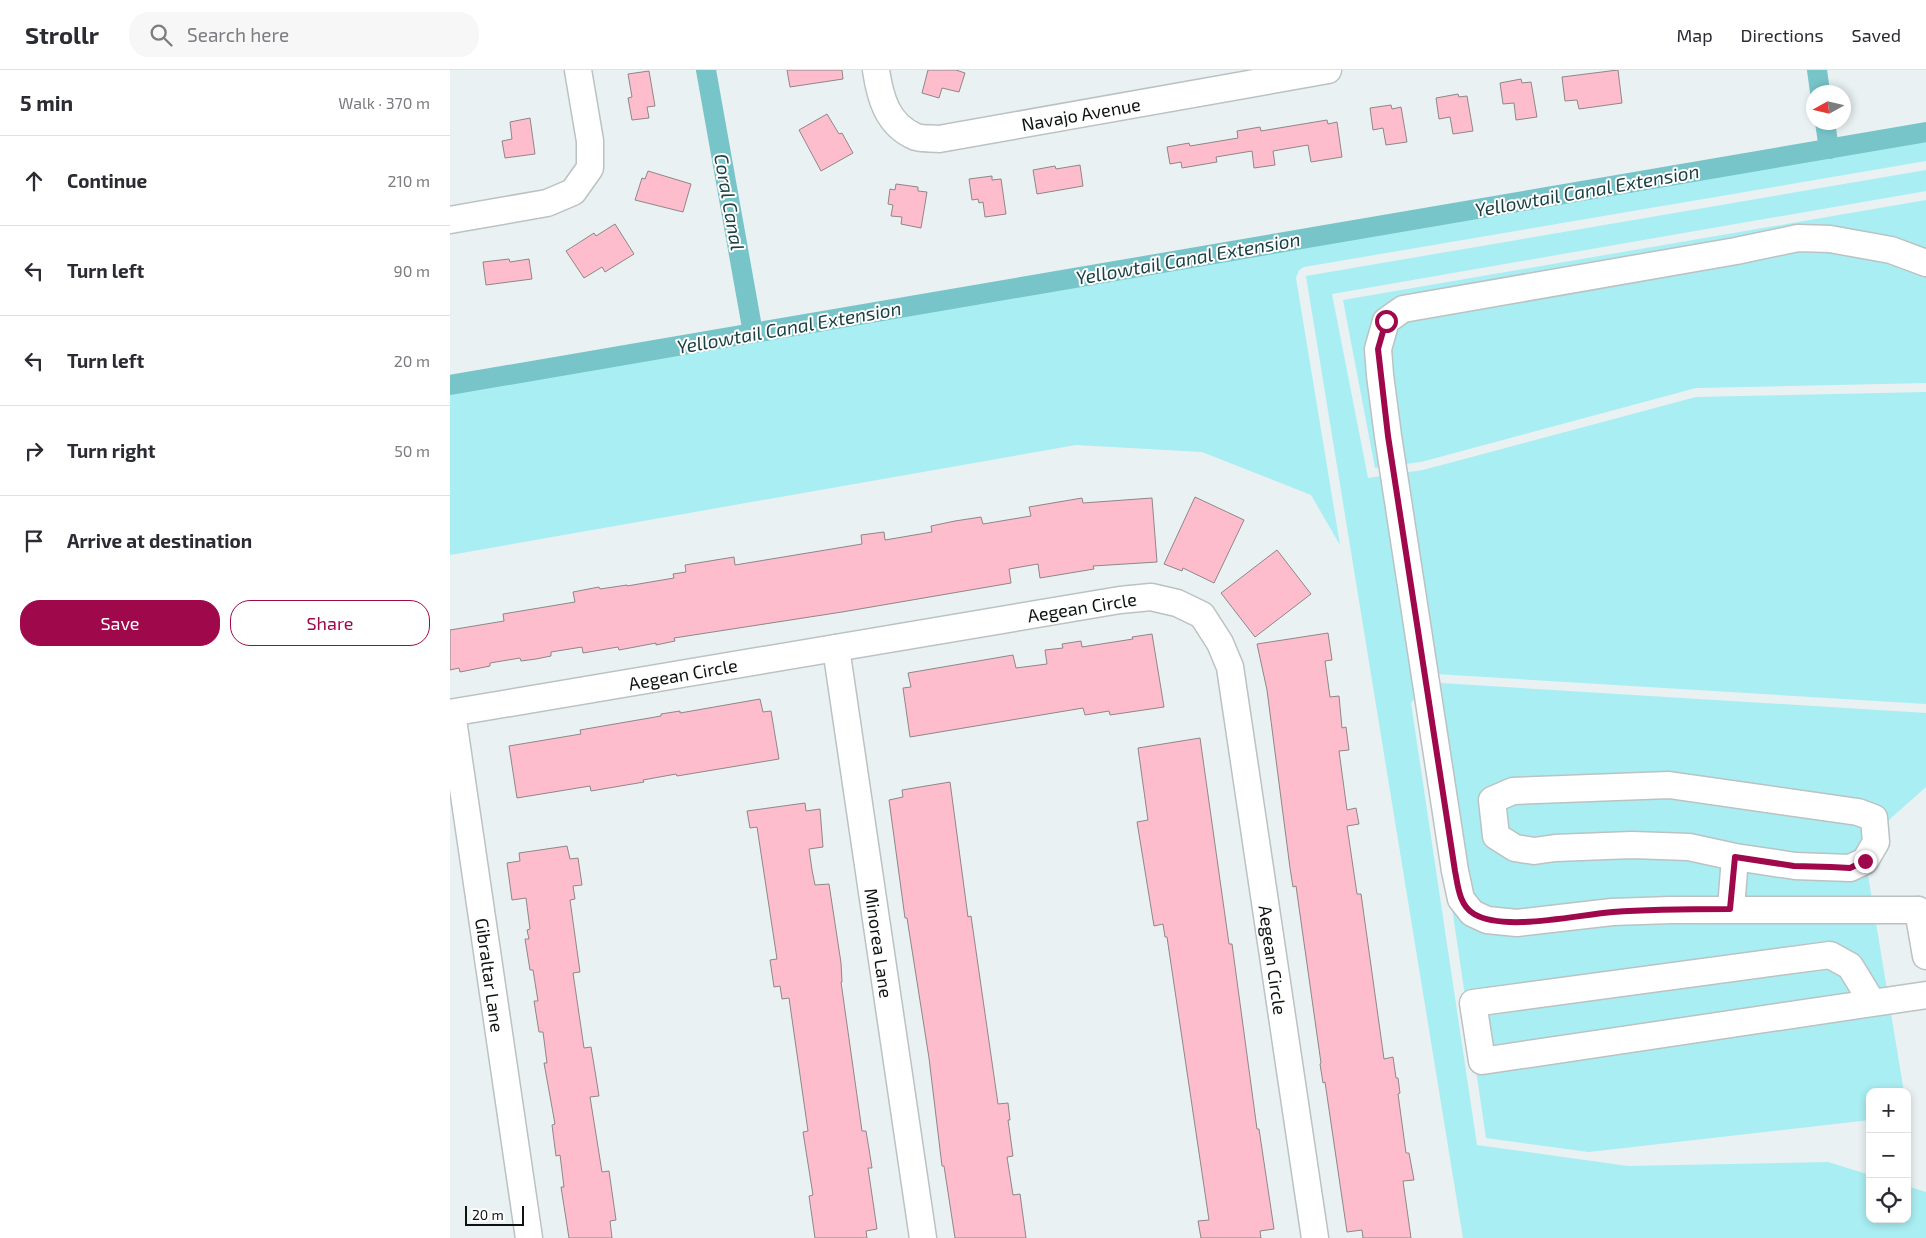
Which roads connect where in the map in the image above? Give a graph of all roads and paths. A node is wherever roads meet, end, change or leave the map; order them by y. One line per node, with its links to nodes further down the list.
1 (578, 70): 4 (street)
2 (876, 70): 3 (street, Navajo Avenue)
3 (1328, 70)
4 (450, 220)
5 (1926, 263): 10 (street)
6 (836, 648): 7 (street, Aegean Circle); 15 (street, Minorea Lane); 16 (street, Aegean Circle)
7 (451, 713): 14 (street, Gibraltar Lane)
8 (1735, 857): 8 (street); 10 (street)
9 (1922, 907): 10 (street); 11 (street)
10 (1730, 909)
11 (1926, 956)
12 (1926, 995): 13 (street)
13 (1872, 1002): 13 (street)
14 (529, 1238)
15 (923, 1238)
16 (1315, 1238)

